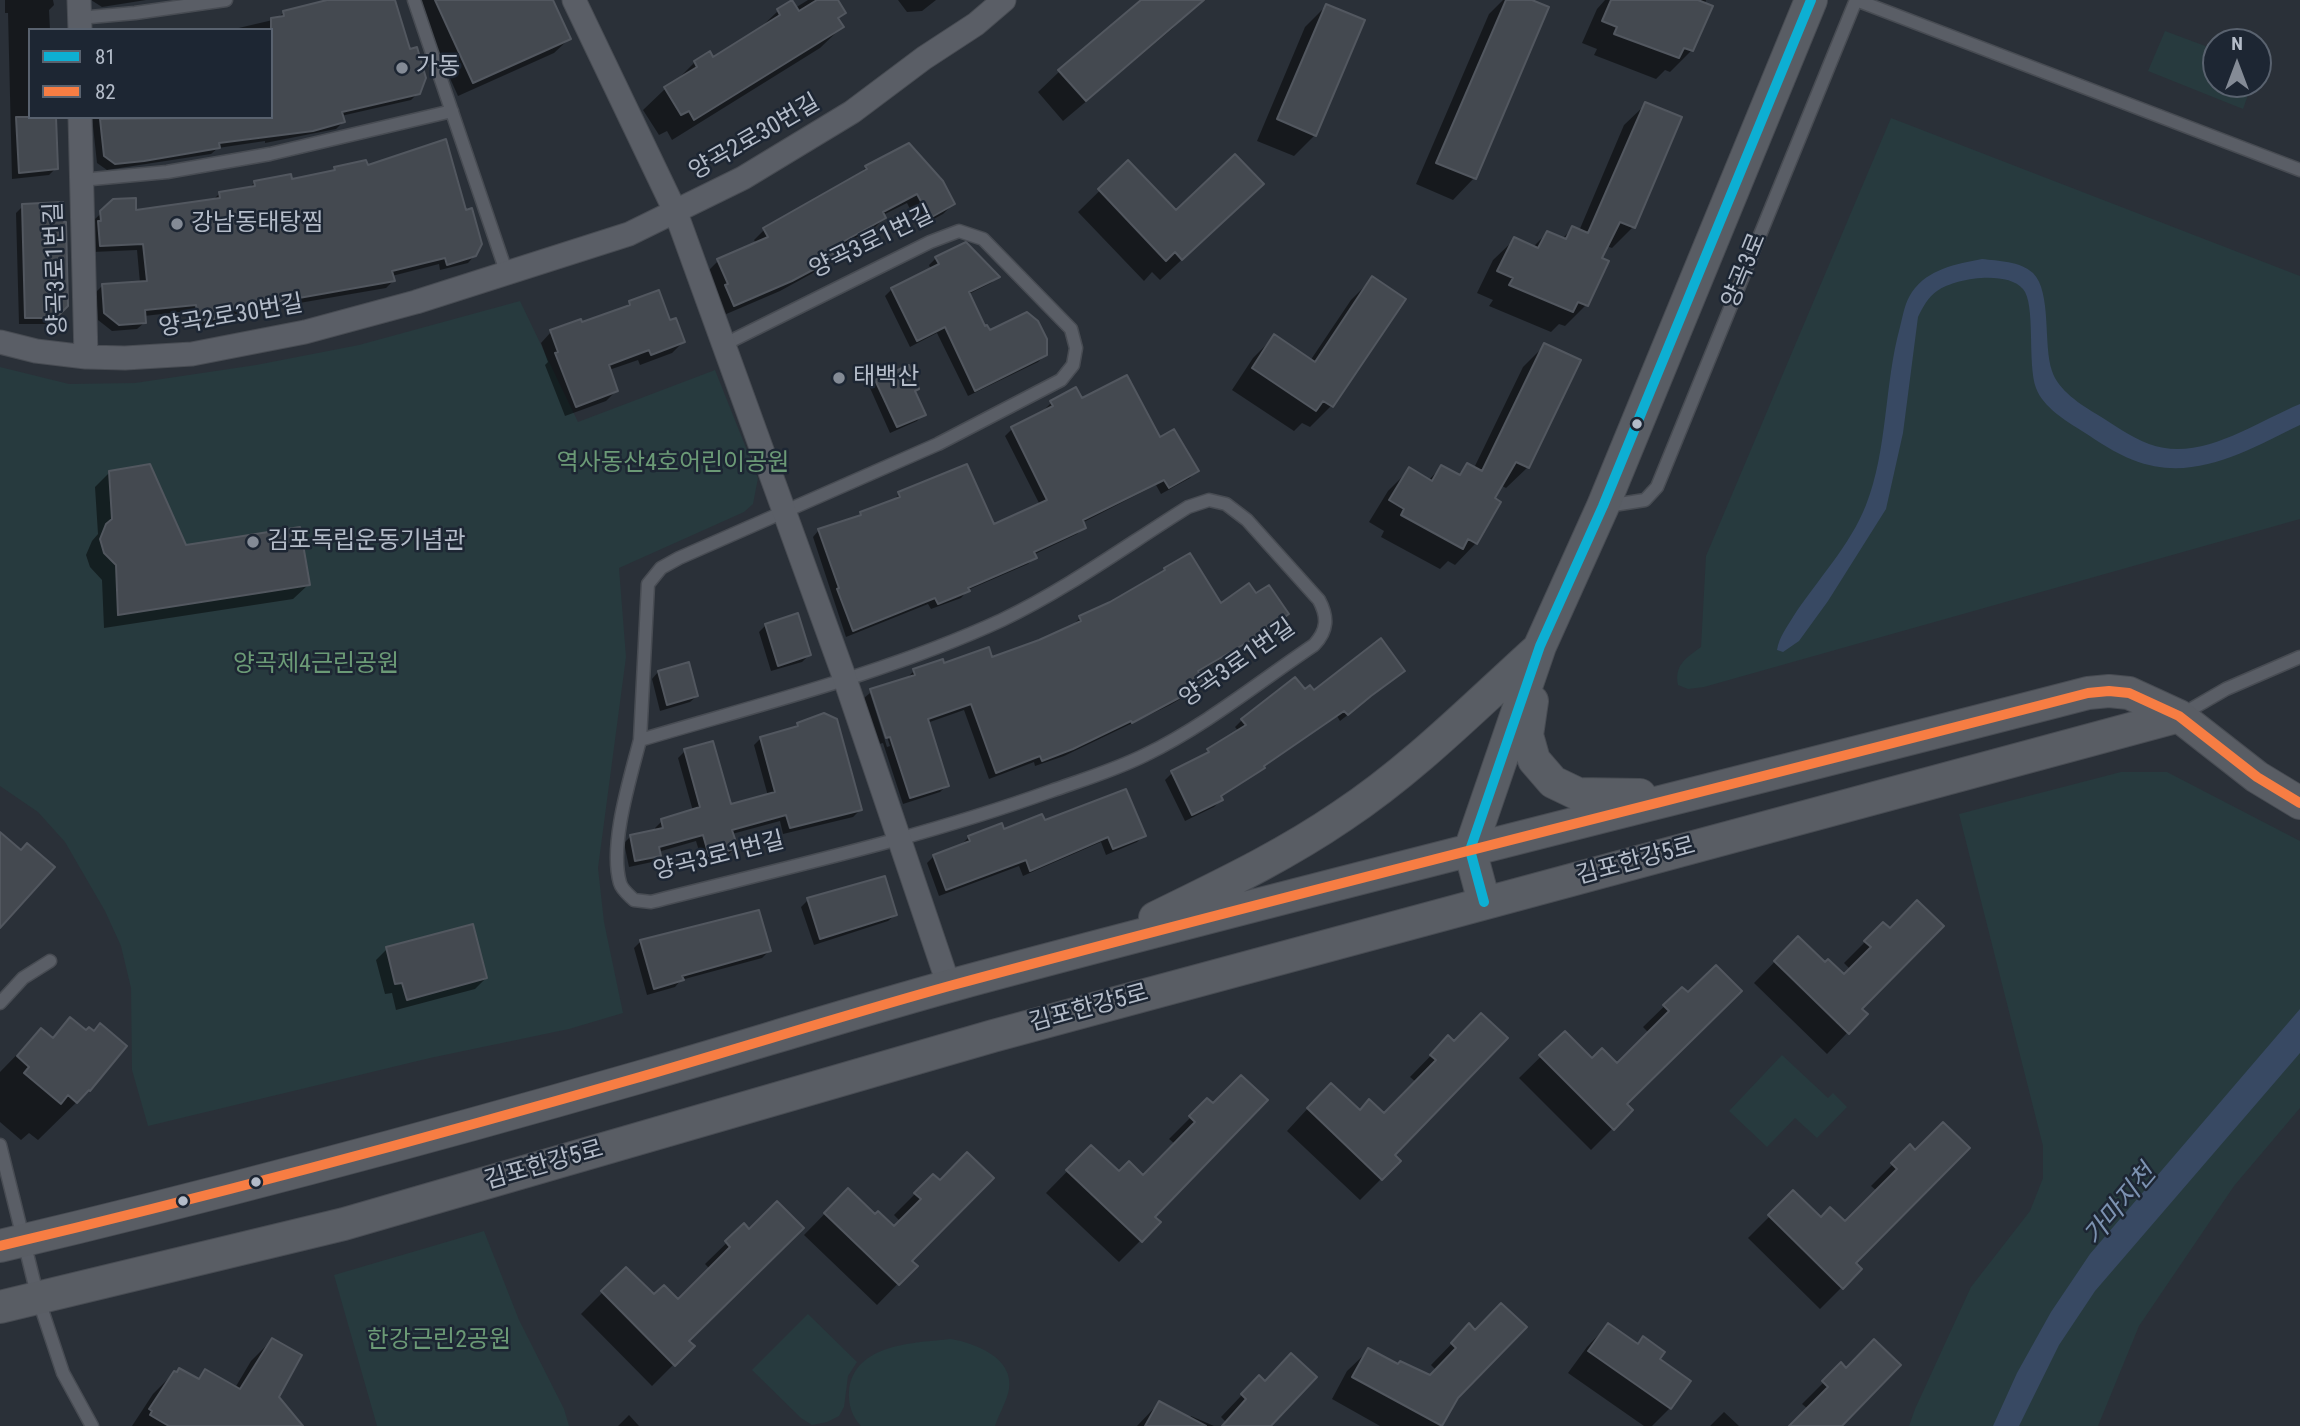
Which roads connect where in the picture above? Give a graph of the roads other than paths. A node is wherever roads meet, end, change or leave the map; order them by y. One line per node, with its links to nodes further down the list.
1 (226, 0): 7 (lane)
2 (414, 0): 8 (lane)
3 (574, 0): 12 (street)
4 (1004, 0): 12 (street, 양곡2로30번길)
5 (1811, 0): 17 (street, 양곡3로)
6 (1856, 0): 10 (lane, 양곡3로); 17 (lane, 양곡3로)
7 (79, 16)
8 (452, 111): 11 (lane, 양곡3로1번길); 13 (lane)
9 (80, 119): 11 (street, 양곡3로1번길)
10 (2300, 170)
11 (81, 180): 16 (street, 양곡3로1번길)
12 (676, 213): 13 (street, 양곡2로30번길); 15 (street)
13 (507, 274): 16 (street, 양곡2로30번길)
14 (0, 342): 16 (street, 양곡2로30번길)
15 (723, 345): 18 (street); 18 (lane, 양곡3로1번길)
16 (86, 357)
17 (1603, 506): 19 (street, 양곡3로)
18 (785, 513): 21 (street); 23 (lane, 양곡3로1번길)
19 (1540, 646): 24 (street); 27 (street, 양곡3로); 29 (street)
20 (2300, 657): 22 (lane, 김포한강5로)
21 (845, 679): 23 (lane, 양곡3로1번길); 26 (street); 26 (lane, 양곡3로1번길)
22 (2179, 716): 24 (street, 김포한강5로); 25 (street); 28 (street, 김포한강5로)
23 (640, 740): 26 (lane, 양곡3로1번길)
24 (1704, 792): 27 (street, 김포한강5로)
25 (2300, 803)
26 (898, 839): 31 (street)
27 (1470, 850): 28 (street); 29 (street, 김포한강5로)
28 (1484, 902): 35 (street, 김포한강5로)
29 (1092, 949): 31 (street, 김포한강5로)
30 (50, 961): 32 (lane)
31 (949, 986): 34 (street, 김포한강5로)
32 (0, 1003)
33 (0, 1145): 34 (lane)
34 (12, 1243): 35 (lane)
35 (38, 1298): 36 (street, 김포한강5로); 37 (lane)
36 (0, 1307)
37 (92, 1426)

